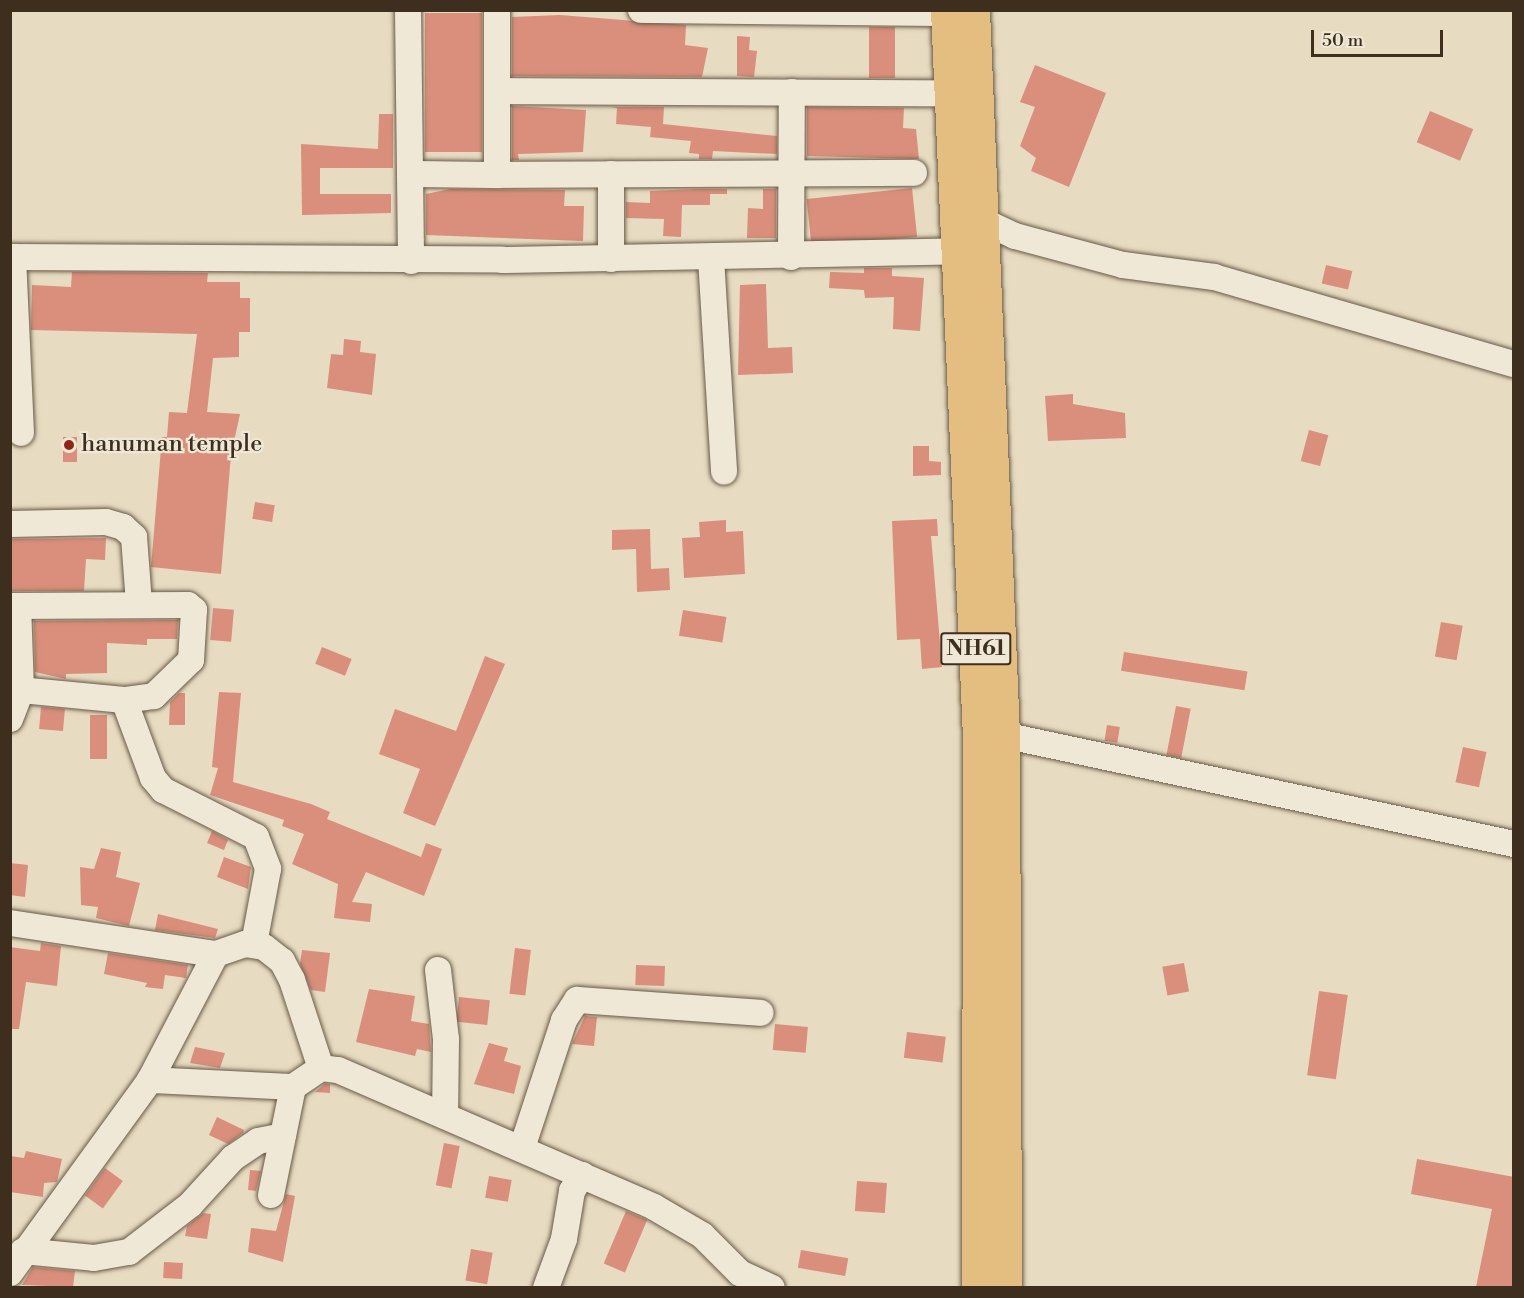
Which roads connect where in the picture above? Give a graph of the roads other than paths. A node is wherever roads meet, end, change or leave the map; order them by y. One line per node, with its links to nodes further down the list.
1 (408, 10): 10 (street)
2 (497, 10): 5 (street)
3 (640, 10): 4 (street)
4 (956, 11): 7 (highway, NH61); 13 (highway, NH61)
5 (497, 91): 6 (street); 12 (street)
6 (792, 92): 7 (street); 8 (street)
7 (951, 93): 13 (highway, NH61)
8 (792, 172): 9 (street); 11 (street); 15 (street)
9 (914, 173)
10 (410, 174): 12 (street); 18 (street)
11 (611, 174): 12 (street); 17 (street)
12 (497, 175)
13 (977, 242): 15 (street); 19 (street); 28 (highway, NH61); 47 (highway, NH61)
14 (12, 257): 18 (street); 20 (street)
15 (791, 257): 16 (street)
16 (711, 258): 17 (street); 21 (street)
17 (611, 259): 18 (street)
18 (411, 261)
19 (1514, 364)
20 (21, 433)
21 (724, 472)
22 (10, 524): 23 (street)
23 (139, 604): 24 (street); 26 (street)
24 (14, 606): 25 (street)
25 (21, 690): 26 (street); 27 (street)
26 (124, 700): 31 (street)
27 (10, 719)
28 (1004, 735): 29 (street); 48 (highway, NH61)
29 (1514, 844)
30 (10, 923): 32 (street)
31 (254, 944): 32 (street); 35 (street)
32 (216, 954): 36 (street)
33 (438, 970): 38 (street)
34 (760, 1013): 40 (street)
35 (321, 1068): 37 (street); 38 (street)
36 (150, 1080): 37 (street); 43 (street)
37 (293, 1087): 39 (street)
38 (445, 1116): 40 (street)
39 (283, 1136): 42 (street); 43 (street)
40 (522, 1148): 41 (street)
41 (582, 1175): 45 (street); 46 (street)
42 (272, 1195)
43 (23, 1251): 44 (street)
44 (10, 1273)
45 (546, 1287)
46 (772, 1287)
47 (978, 1287)
48 (1005, 1287)

